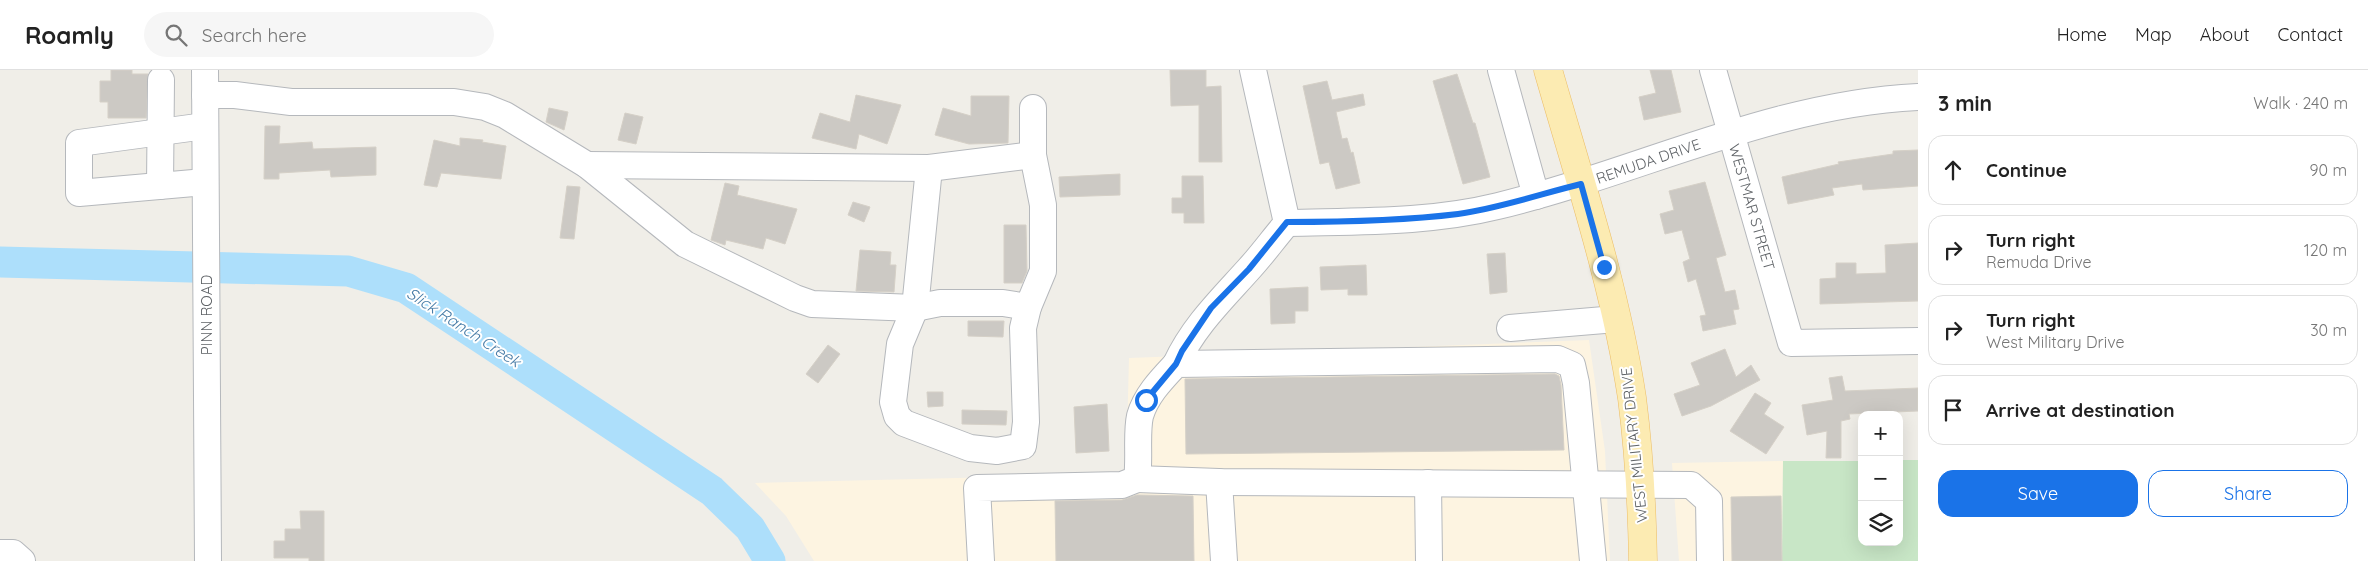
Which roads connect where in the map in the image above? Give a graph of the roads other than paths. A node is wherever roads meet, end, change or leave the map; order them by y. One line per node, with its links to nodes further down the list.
1 (1253, 70): 19 (street)
2 (1501, 70): 18 (street)
3 (1548, 70): 16 (main road, WEST MILITARY DRIVE)
4 (1713, 70): 10 (street, WESTMAR STREET)
5 (161, 80): 11 (street)
6 (205, 83): 9 (street, PINN ROAD); 13 (street)
7 (1918, 97): 10 (street, REMUDA DRIVE)
8 (1033, 108): 12 (street)
9 (205, 126): 11 (street); 15 (street, PINN ROAD)
10 (1731, 132): 16 (street, REMUDA DRIVE); 24 (street, WESTMAR STREET)
11 (160, 133): 17 (street); 17 (street)
12 (1033, 155): 14 (street); 20 (street)
13 (587, 165): 14 (street); 21 (street)
14 (929, 168): 21 (street)
15 (205, 182): 17 (street); 33 (street, PINN ROAD)
16 (1581, 184): 18 (street, REMUDA DRIVE); 22 (main road, WEST MILITARY DRIVE)
17 (160, 186)
18 (1536, 196): 19 (street, REMUDA DRIVE)
19 (1287, 222): 25 (street)
20 (1028, 307): 21 (street); 21 (street)
21 (915, 308)
22 (1616, 319): 23 (street); 30 (main road, WEST MILITARY DRIVE)
23 (1510, 328)
24 (1918, 341)
25 (1176, 364): 26 (street); 29 (street)
26 (1137, 479): 27 (street); 34 (street)
27 (1219, 482): 28 (street); 35 (street)
28 (1428, 483): 29 (street); 36 (street)
29 (1586, 484): 30 (street); 37 (street)
30 (1640, 485): 38 (main road, WEST MILITARY DRIVE); 39 (street)
31 (0, 553): 32 (street)
32 (22, 561)
33 (208, 561)
34 (981, 561)
35 (1224, 561)
36 (1429, 561)
37 (1593, 561)
38 (1643, 561)
39 (1710, 561)

